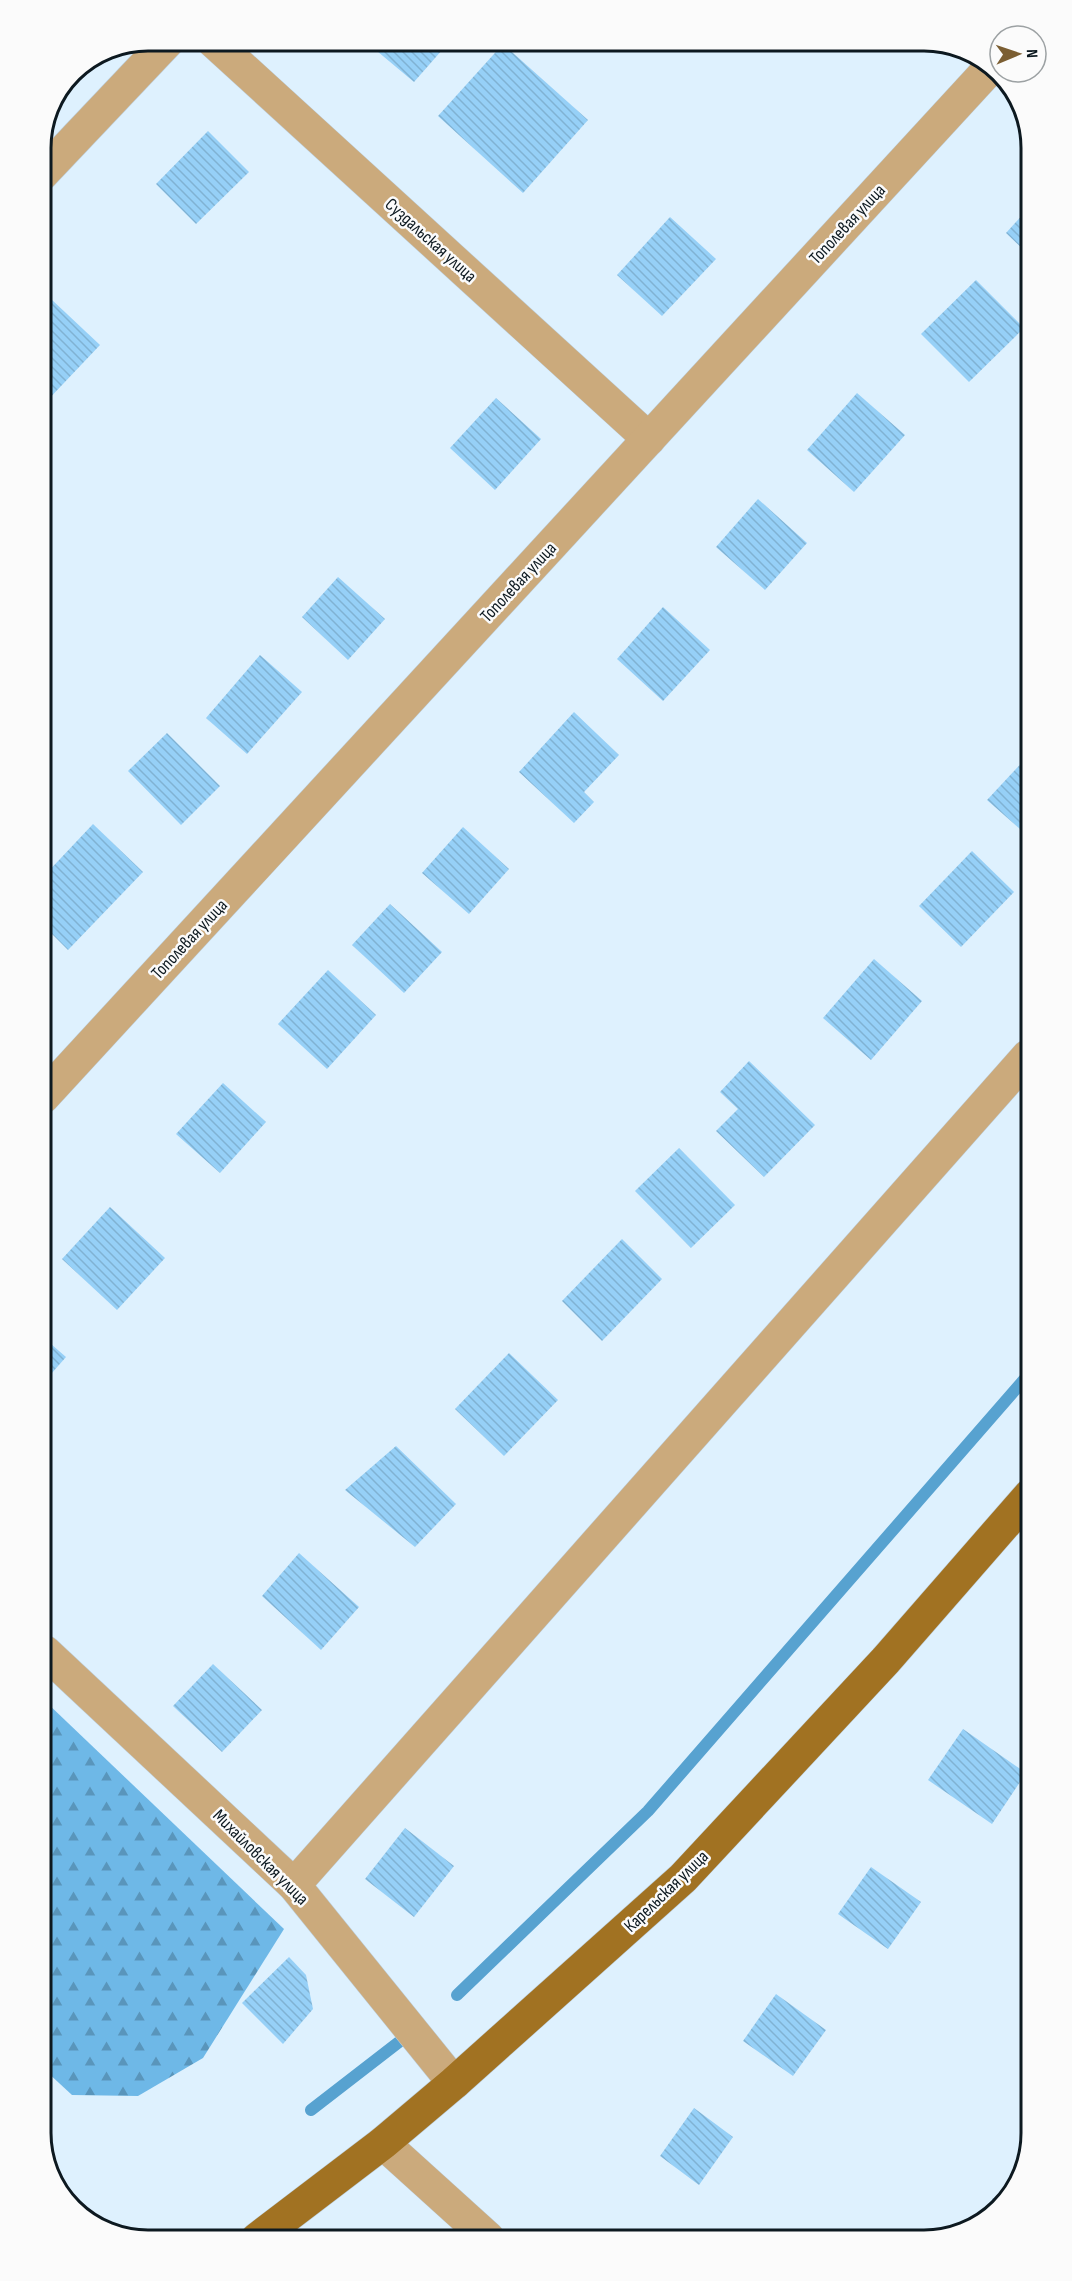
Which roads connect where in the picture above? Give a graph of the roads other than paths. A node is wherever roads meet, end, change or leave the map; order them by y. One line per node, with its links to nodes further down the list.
1 (158, 51): 4 (street)
2 (225, 51): 5 (street, Суздальская улица)
3 (986, 73): 5 (street, Тополевая улица)
4 (51, 165)
5 (649, 439): 7 (street, Тополевая улица)
6 (1021, 1064): 10 (street)
7 (51, 1088)
8 (1021, 1505): 11 (main road, Карельская улица)
9 (51, 1658): 10 (street, Михайловская улица)
10 (294, 1884): 11 (street, Михайловская улица)
11 (454, 2083): 12 (main road, Карельская улица)
12 (383, 2143): 13 (main road, Карельская улица); 14 (street)
13 (270, 2230)
14 (479, 2230)

